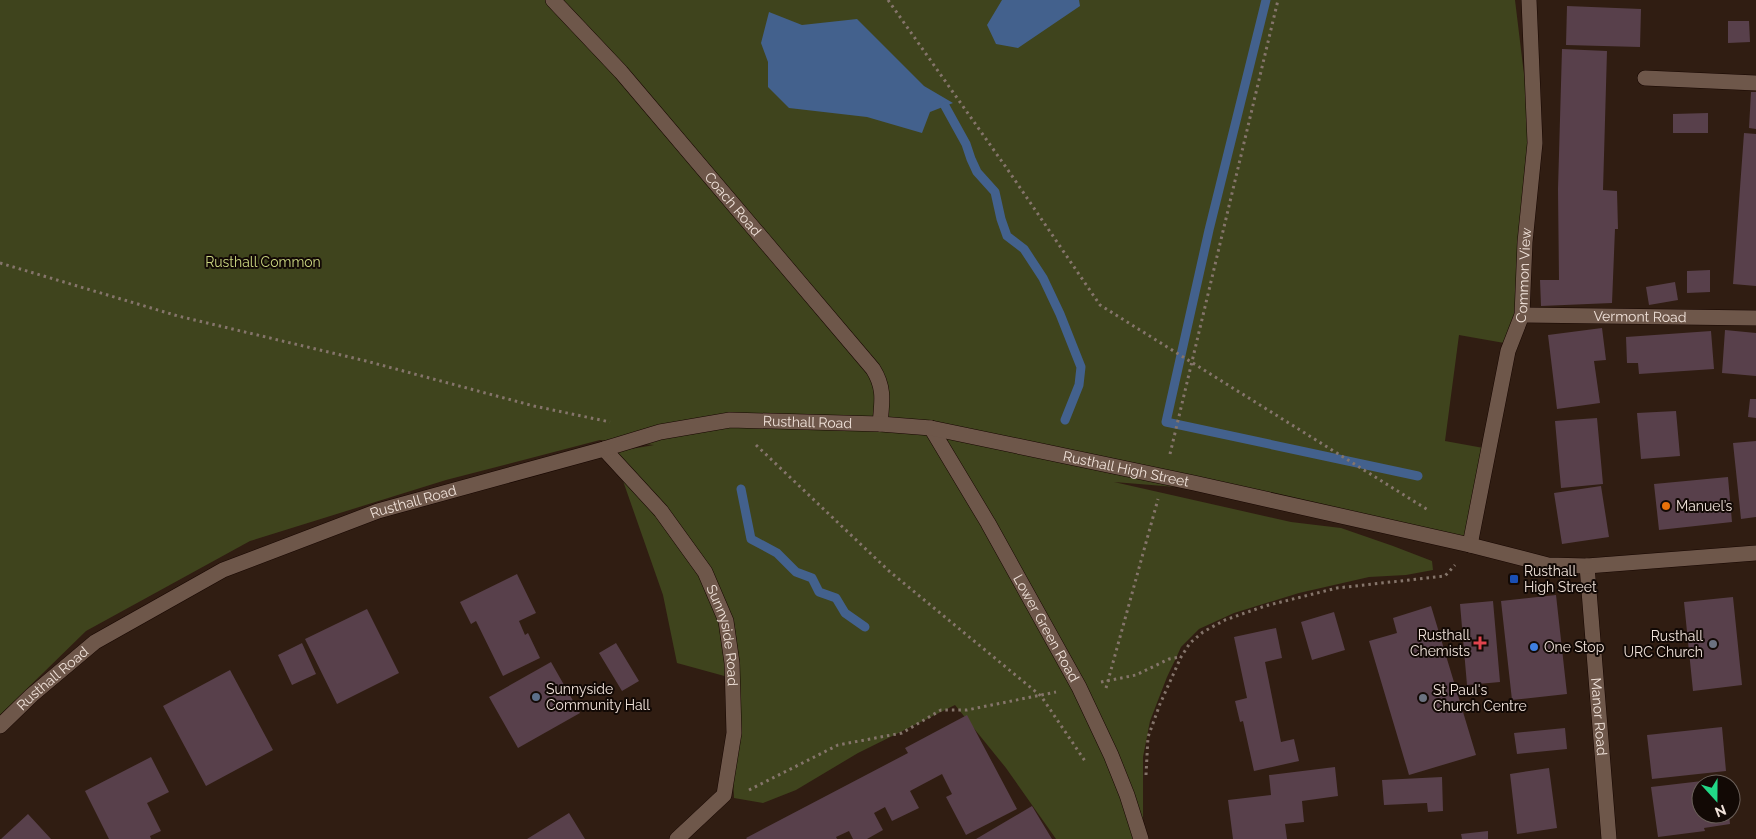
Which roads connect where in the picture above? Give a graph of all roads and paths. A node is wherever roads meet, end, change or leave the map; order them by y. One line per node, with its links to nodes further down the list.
1 (553, 0): 13 (street, Coach Road)
2 (888, 0): 10 (path)
3 (1278, 0): 10 (path)
4 (1530, 0): 8 (street, Common View)
5 (1645, 78): 6 (street)
6 (1756, 83)
7 (0, 263): 12 (path)
8 (1522, 315): 9 (street, Vermont Road); 18 (street, Common View)
9 (1756, 318)
10 (1192, 362): 16 (path); 17 (path)
11 (730, 420): 13 (street, Rusthall Road); 15 (street, Rusthall Road); 24 (path)
12 (612, 422)
13 (880, 424): 14 (street, Rusthall High Street)
14 (931, 428): 16 (street, Rusthall High Street); 23 (street, Lower Green Road)
15 (604, 449): 26 (street, Rusthall Road); 28 (street, Sunnyside Road)
16 (1164, 477): 18 (street, Rusthall High Street); 22 (path)
17 (1429, 511)
18 (1470, 545): 20 (street, Rusthall High Street); 21 (path)
19 (1756, 553): 20 (street, Rusthall High Street)
20 (1587, 566): 32 (street, Manor Road)
21 (1181, 657): 22 (path); 29 (path)
22 (1108, 681): 23 (path); 25 (path)
23 (1078, 687): 24 (path); 25 (street, Lower Green Road)
24 (1041, 696): 27 (path); 28 (path)
25 (1096, 724): 29 (street, Lower Green Road)
26 (0, 726)
27 (1086, 762)
28 (724, 795): 30 (street)
29 (1127, 795): 31 (street, Lower Green Road)
30 (677, 839)
31 (1141, 839)
32 (1609, 839)

